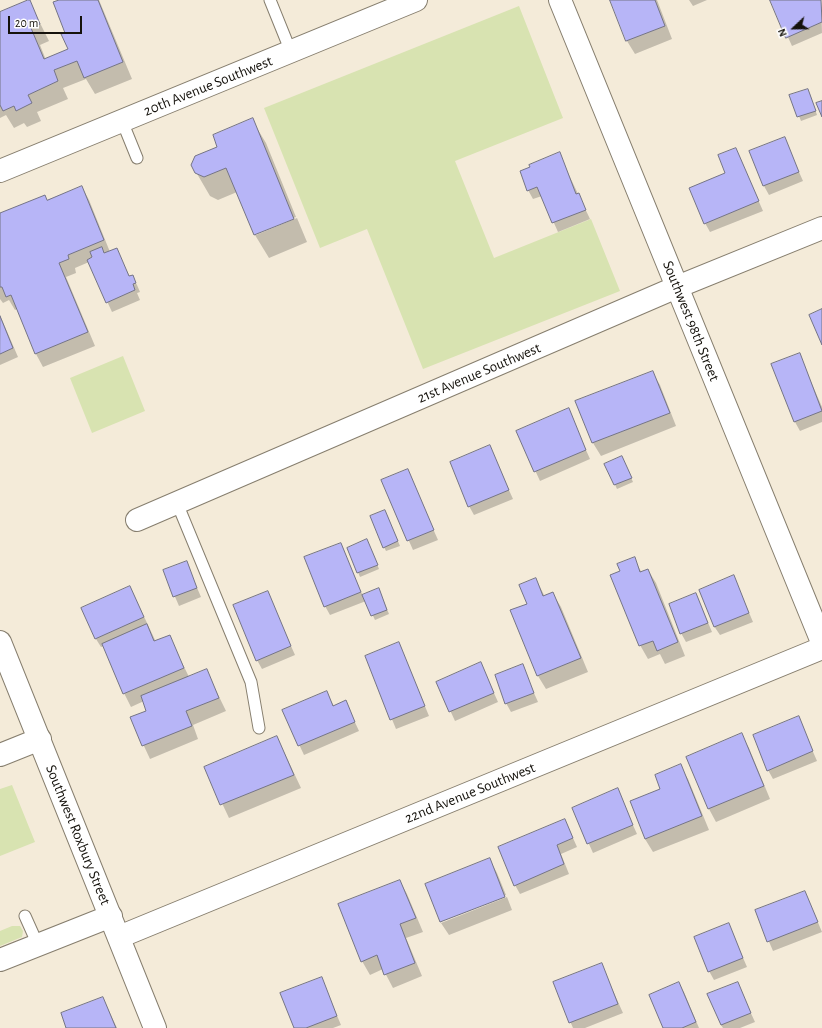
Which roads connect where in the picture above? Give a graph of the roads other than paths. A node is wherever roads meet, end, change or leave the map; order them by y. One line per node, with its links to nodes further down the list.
1 (270, 0): 4 (lane)
2 (416, 0): 4 (street, 20th Avenue Southwest)
3 (560, 0): 9 (street, Southwest 98th Street)
4 (290, 52): 5 (street, 20th Avenue Southwest)
5 (122, 121): 6 (lane); 7 (street, 20th Avenue Southwest)
6 (137, 158)
7 (0, 171)
8 (822, 228): 9 (street, 21st Avenue Southwest)
9 (677, 287): 10 (street, 21st Avenue Southwest); 13 (street, Southwest 98th Street)
10 (177, 503): 11 (street, 21st Avenue Southwest); 15 (lane)
11 (137, 520)
12 (0, 642): 16 (street, Southwest Roxbury Street)
13 (822, 642)
14 (822, 648): 20 (street, 22nd Avenue Southwest)
15 (259, 728)
16 (40, 739): 17 (street); 19 (street, Southwest Roxbury Street)
17 (0, 754)
18 (25, 916): 21 (lane)
19 (111, 916): 20 (street, Southwest Roxbury Street); 21 (street)
20 (119, 937): 23 (street, Southwest Roxbury Street)
21 (38, 945): 22 (street)
22 (0, 960)
23 (155, 1028)

